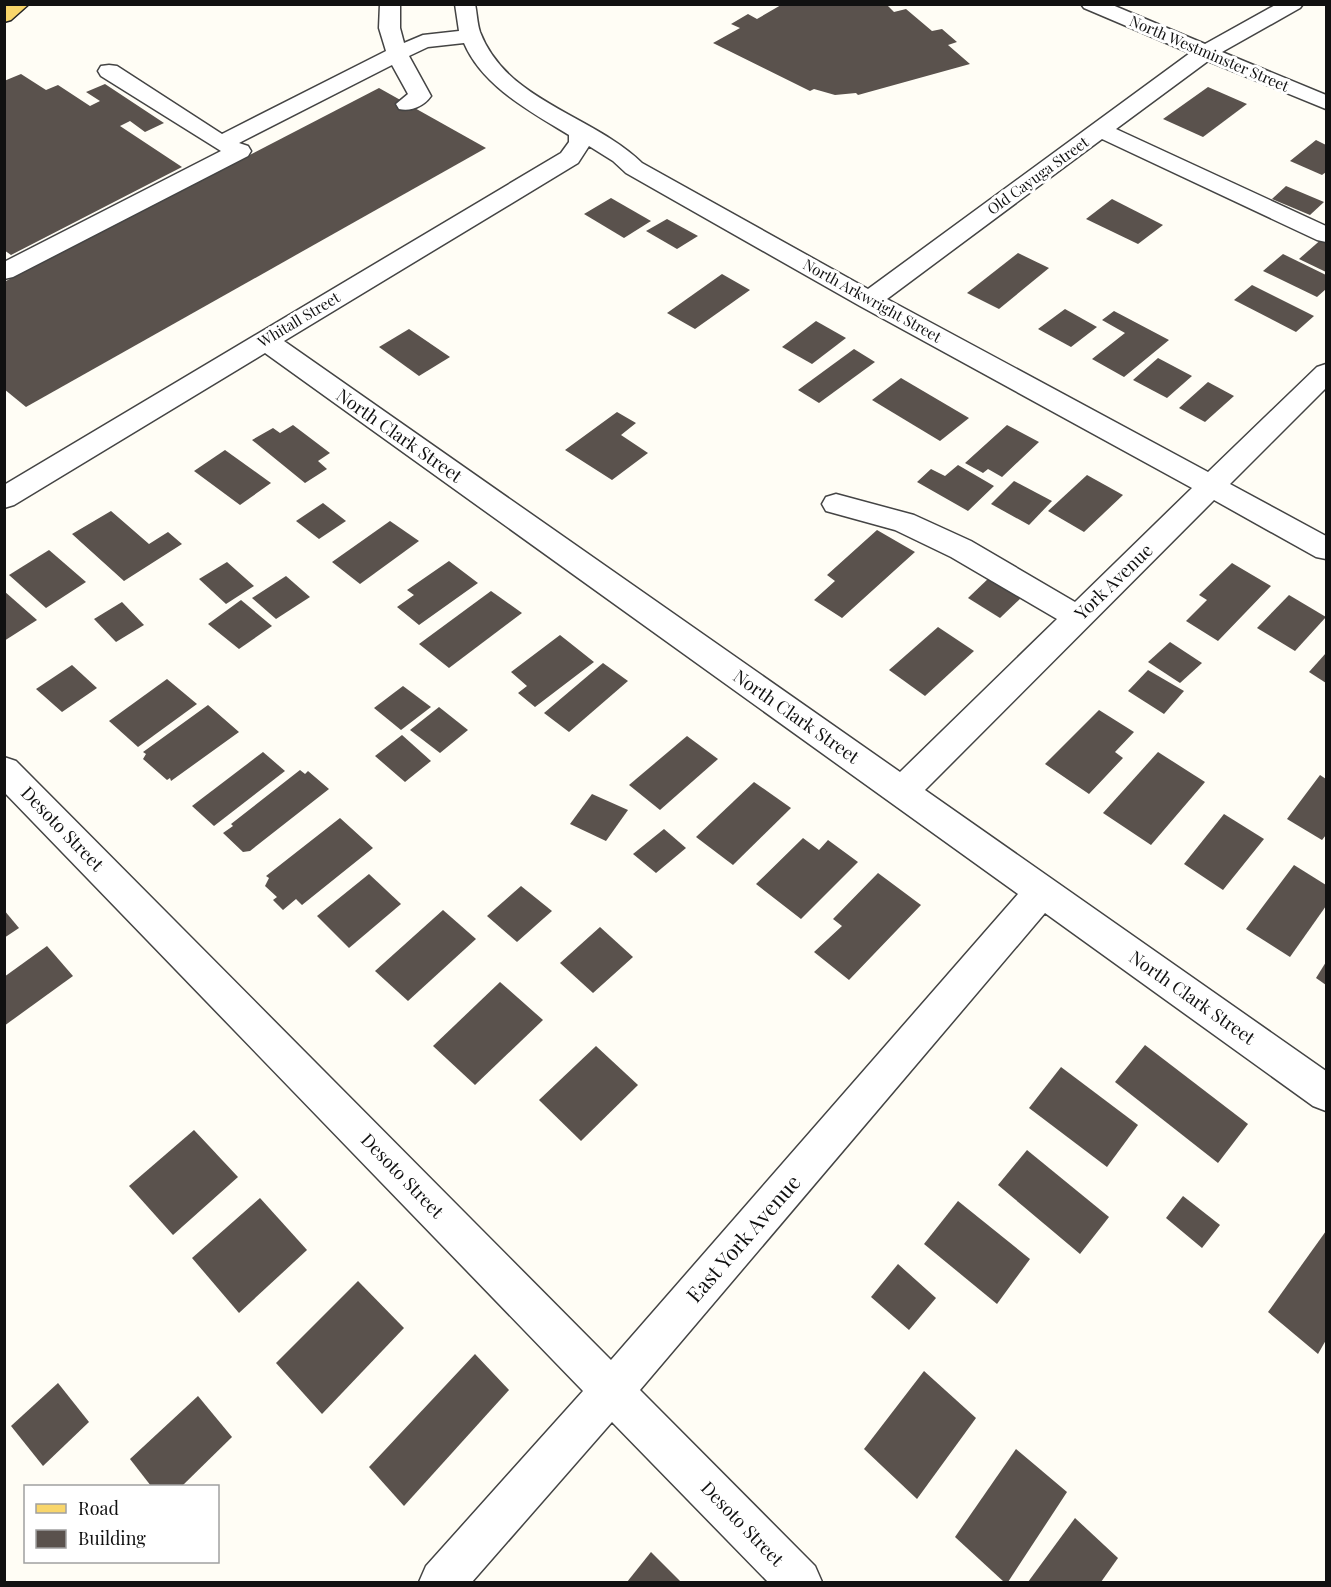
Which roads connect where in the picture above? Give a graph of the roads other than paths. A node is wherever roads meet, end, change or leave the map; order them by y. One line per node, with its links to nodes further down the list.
1 (19, 4): 6 (main road)
2 (390, 4): 9 (street)
3 (465, 4): 7 (street, North Arkwright Street)
4 (1091, 4): 8 (street, North Westminster Street)
5 (1293, 4): 8 (street, Old Cayuga Street)
6 (4, 16)
7 (472, 36): 9 (street); 14 (street, North Arkwright Street)
8 (1206, 52): 11 (street, North Westminster Street); 13 (street, Old Cayuga Street)
9 (396, 54): 12 (street); 15 (street)
10 (109, 71): 15 (street)
11 (1326, 103)
12 (407, 104)
13 (1100, 130): 16 (street); 18 (street, Old Cayuga Street)
14 (580, 132): 18 (street, North Arkwright Street); 19 (street, Whitall Street)
15 (236, 150): 17 (street)
16 (1326, 235)
17 (4, 272)
18 (869, 300): 21 (street, North Arkwright Street)
19 (265, 340): 22 (street, Whitall Street); 27 (street, North Clark Street)
20 (1326, 373): 21 (street, York Avenue)
21 (1213, 486): 24 (street, North Arkwright Street); 25 (street, York Avenue)
22 (4, 498)
23 (836, 504): 25 (street)
24 (1326, 549)
25 (1077, 617): 27 (street, York Avenue)
26 (4, 770): 30 (street, Desoto Street)
27 (901, 792): 28 (street, North Clark Street)
28 (1042, 891): 29 (street, North Clark Street); 30 (street, East York Avenue)
29 (1326, 1093)
30 (612, 1391): 31 (street, East York Avenue); 32 (street, Desoto Street)
31 (442, 1582)
32 (799, 1582)

